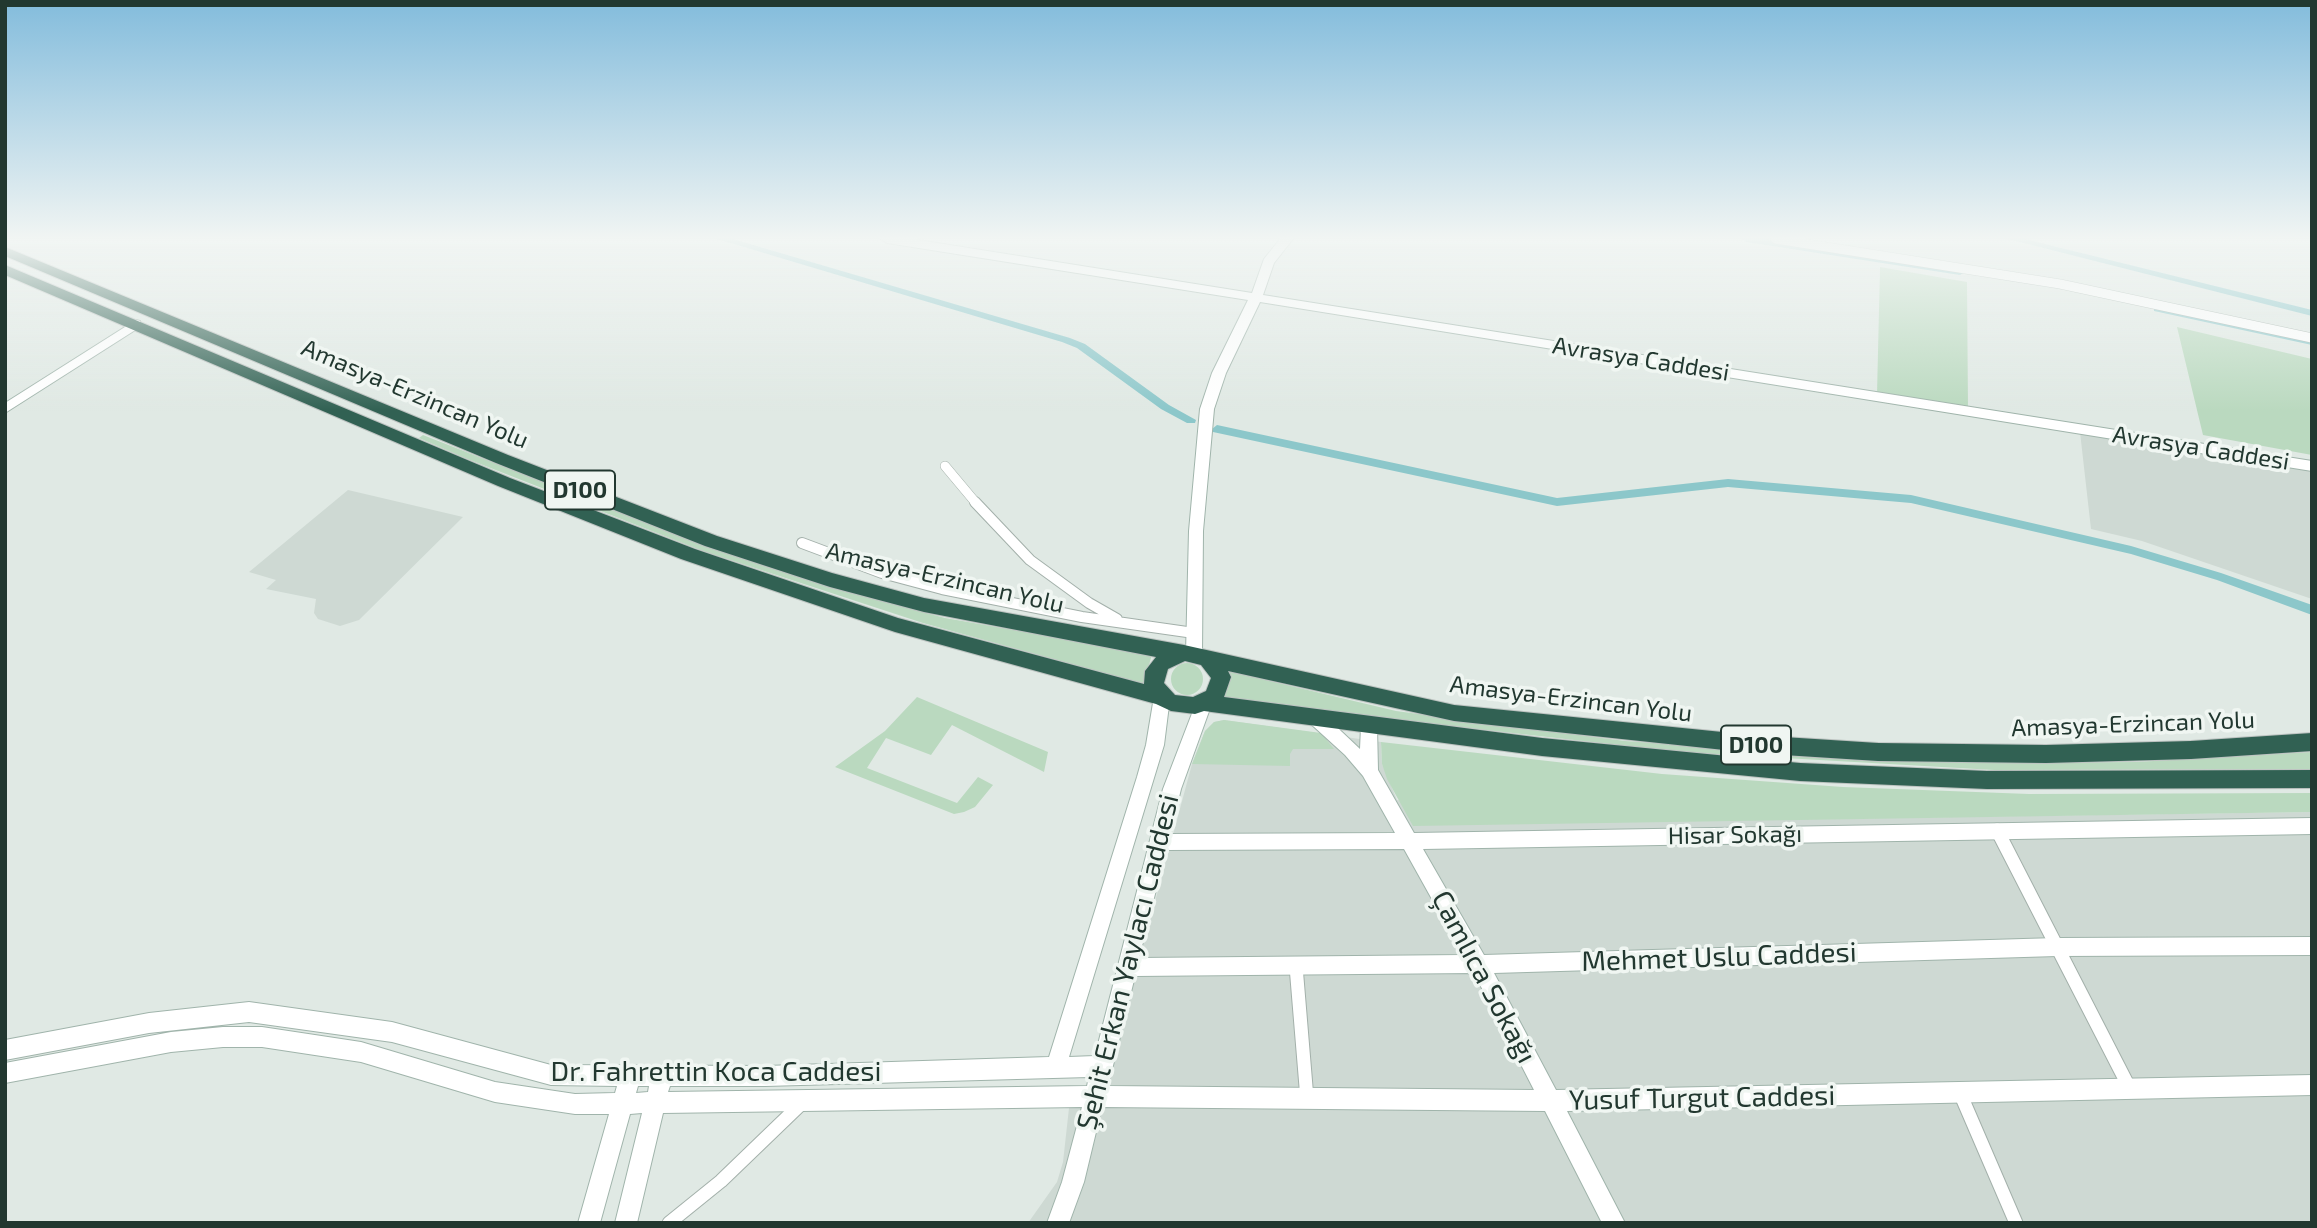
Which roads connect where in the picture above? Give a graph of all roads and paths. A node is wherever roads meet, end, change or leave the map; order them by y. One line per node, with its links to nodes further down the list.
1 (70, 296): 6 (highway, Amasya-Erzincan Yolu / D100)
2 (113, 296): 14 (highway, Amasya-Erzincan Yolu / D100)
3 (1245, 296): 5 (street, Avrasya Caddesi)
4 (2117, 296): 7 (street)
5 (1256, 298): 10 (street, Avrasya Caddesi); 13 (street)
6 (136, 324): 8 (street); 15 (highway, Amasya-Erzincan Yolu / D100)
7 (2312, 338)
8 (5, 409)
9 (944, 466): 12 (street)
10 (2312, 466)
11 (802, 543): 12 (street)
12 (1128, 624): 13 (street)
13 (1194, 633): 14 (street)
14 (1193, 655): 15 (highway); 16 (highway); 19 (highway, Amasya-Erzincan Yolu / D100)
15 (1161, 697): 16 (highway); 33 (street, Şehit Erkan Yaylacı Caddesi)
16 (1204, 703): 17 (highway, Amasya-Erzincan Yolu / D100); 25 (street, Şehit Erkan Yaylacı Caddesi)
17 (1318, 720): 18 (highway, Amasya-Erzincan Yolu / D100); 20 (street, Çamlıca Sokağı)
18 (1369, 727): 20 (street); 21 (highway, Amasya-Erzincan Yolu / D100)
19 (2312, 742)
20 (1369, 772): 24 (street, Çamlıca Sokağı)
21 (2312, 779)
22 (2312, 826): 23 (street, Hisar Sokağı)
23 (1997, 830): 24 (street, Hisar Sokağı); 27 (street)
24 (1410, 841): 25 (street, Hisar Sokağı); 28 (street, Çamlıca Sokağı)
25 (1158, 842): 30 (street, Şehit Erkan Yaylacı Caddesi)
26 (2312, 946): 27 (street, Mehmet Uslu Caddesi)
27 (2057, 947): 28 (street, Mehmet Uslu Caddesi); 38 (street)
28 (1479, 964): 29 (street, Mehmet Uslu Caddesi); 43 (street, Çamlıca Sokağı)
29 (1297, 965): 30 (street, Mehmet Uslu Caddesi); 41 (street)
30 (1126, 967): 32 (street, Şehit Erkan Yaylacı Caddesi)
31 (5, 1051): 35 (street, Dr. Fahrettin Koca Caddesi)
32 (1101, 1066): 33 (street, Dr. Fahrettin Koca Caddesi); 40 (street, Şehit Erkan Yaylacı Caddesi)
33 (1056, 1067): 36 (street, Dr. Fahrettin Koca Caddesi)
34 (5, 1073): 44 (street, Dr. Fahrettin Koca Caddesi)
35 (630, 1076): 36 (street, Dr. Fahrettin Koca Caddesi); 44 (street)
36 (662, 1076): 45 (street)
37 (2312, 1085): 38 (street, Yusuf Turgut Caddesi)
38 (2129, 1087): 39 (street, Yusuf Turgut Caddesi)
39 (1960, 1093): 43 (street, Yusuf Turgut Caddesi); 51 (street)
40 (1093, 1097): 41 (street, Yusuf Turgut Caddesi); 42 (street, Dr. Fahrettin Koca Caddesi); 49 (street, Şehit Erkan Yaylacı Caddesi)
41 (1307, 1099): 43 (street, Yusuf Turgut Caddesi)
42 (804, 1100): 45 (street, Dr. Fahrettin Koca Caddesi); 48 (street)
43 (1550, 1101): 50 (street, Çamlıca Sokağı)
44 (622, 1104): 45 (street, Dr. Fahrettin Koca Caddesi); 46 (street)
45 (656, 1104): 47 (street)
46 (589, 1223)
47 (626, 1223)
48 (669, 1223)
49 (1058, 1223)
50 (1614, 1223)
51 (2016, 1223)

